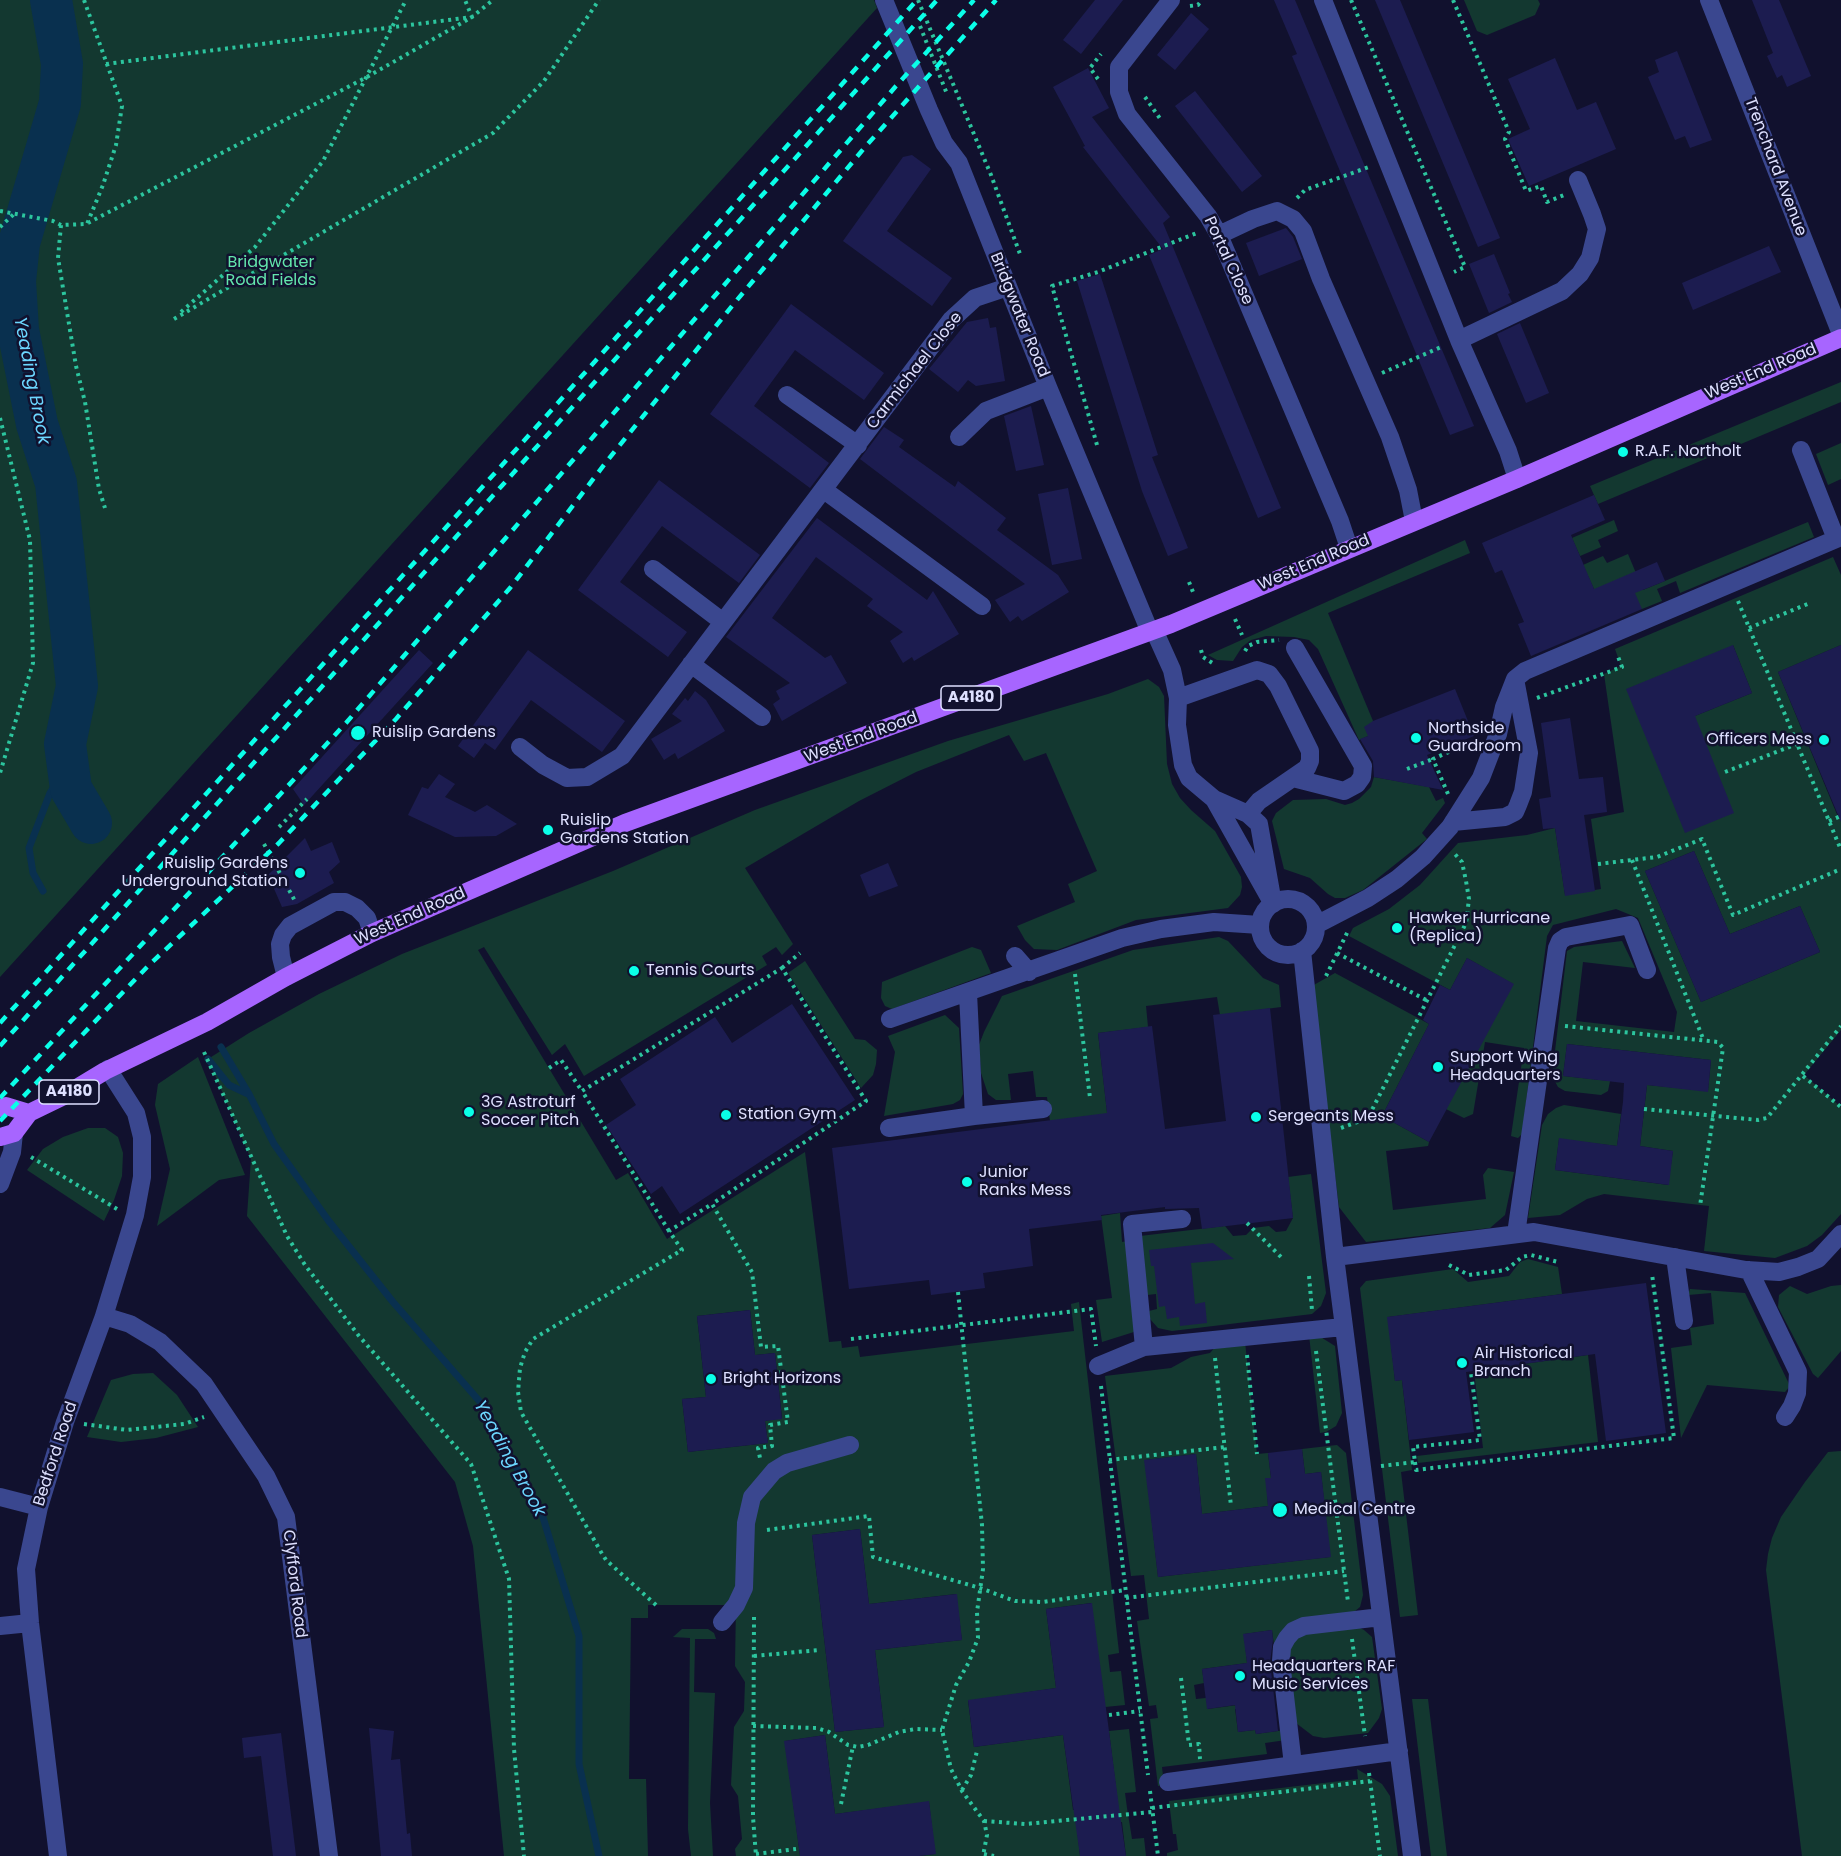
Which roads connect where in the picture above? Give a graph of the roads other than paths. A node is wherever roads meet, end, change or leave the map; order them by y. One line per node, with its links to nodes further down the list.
1 (884, 0): 7 (street, Bridgwater Road)
2 (1171, 0): 6 (street, Portal Close)
3 (1323, 0): 9 (street)
4 (1709, 0): 8 (street, Trenchard Avenue)
5 (1580, 185): 9 (street)
6 (1210, 231): 17 (street); 19 (street, Portal Close)
7 (1008, 287): 10 (street, Bridgwater Road); 13 (street, Carmichael Close)
8 (1841, 336): 15 (main road, West End Road / A4180)
9 (1459, 340): 15 (street)
10 (1048, 387): 12 (street); 23 (street, Bridgwater Road)
11 (787, 395): 13 (street, Carmichael Close)
12 (959, 437)
13 (858, 445): 16 (street, Carmichael Close)
14 (1801, 450): 18 (street)
15 (1516, 479): 17 (main road, West End Road / A4180)
16 (824, 490): 21 (street); 22 (street, Carmichael Close)
17 (1414, 521): 19 (main road, West End Road / A4180)
18 (1839, 538): 26 (street)
19 (1349, 548): 23 (main road, West End Road / A4180)
20 (653, 569): 22 (street)
21 (982, 606)
22 (723, 622): 25 (street, Carmichael Close)
23 (1152, 631): 27 (street, Bridgwater Road); 37 (main road, West End Road / A4180)
24 (1295, 648): 30 (street)
25 (691, 664): 28 (street); 29 (street, Carmichael Close)
26 (1515, 679): 32 (street); 32 (street)
27 (1178, 698): 30 (street); 31 (street)
28 (762, 717)
29 (520, 747)
30 (1293, 778): 33 (street)
31 (1214, 799): 33 (street); 34 (street)
32 (1453, 813): 36 (street)
33 (1248, 814): 34 (street)
34 (1273, 904): 35 (street); 36 (street)
35 (1260, 925): 38 (street); 41 (street)
36 (1316, 925): 38 (street)
37 (372, 933): 42 (main road, West End Road / A4180); 42 (street)
38 (1302, 951): 56 (street)
39 (1015, 956): 41 (street)
40 (1647, 970): 54 (street)
41 (1029, 972): 43 (street)
42 (286, 977): 45 (main road, West End Road / A4180)
43 (968, 993): 44 (street); 49 (street)
44 (890, 1019)
45 (108, 1069): 48 (main road, West End Road / A4180); 59 (street, Bedford Road)
46 (0, 1108): 48 (main road, A4180)
47 (1043, 1109): 49 (street)
48 (29, 1113): 51 (main road, West End Road / A4180)
49 (974, 1116): 50 (street)
50 (889, 1128)
51 (7, 1135): 52 (street)
52 (0, 1184)
53 (1182, 1219): 62 (street)
54 (1516, 1234): 56 (street); 57 (street)
55 (1841, 1234): 58 (street)
56 (1335, 1257): 61 (street)
57 (1675, 1257): 58 (street); 60 (street)
58 (1749, 1270): 64 (street)
59 (104, 1316): 67 (street, Bedford Road); 76 (street, Clyfford Road)
60 (1684, 1321)
61 (1343, 1327): 62 (street); 68 (street)
62 (1144, 1347): 63 (street)
63 (1098, 1366)
64 (1785, 1417)
65 (850, 1445): 69 (street)
66 (0, 1497): 67 (street)
67 (39, 1507): 70 (street, Bedford Road)
68 (1381, 1617): 72 (street); 73 (street)
69 (722, 1622)
70 (30, 1623): 71 (street); 75 (street, Bedford Road)
71 (0, 1626)
72 (1399, 1751): 73 (street); 77 (street)
73 (1293, 1764): 74 (street)
74 (1168, 1782)
75 (58, 1856)
76 (329, 1856)
77 (1412, 1856)

